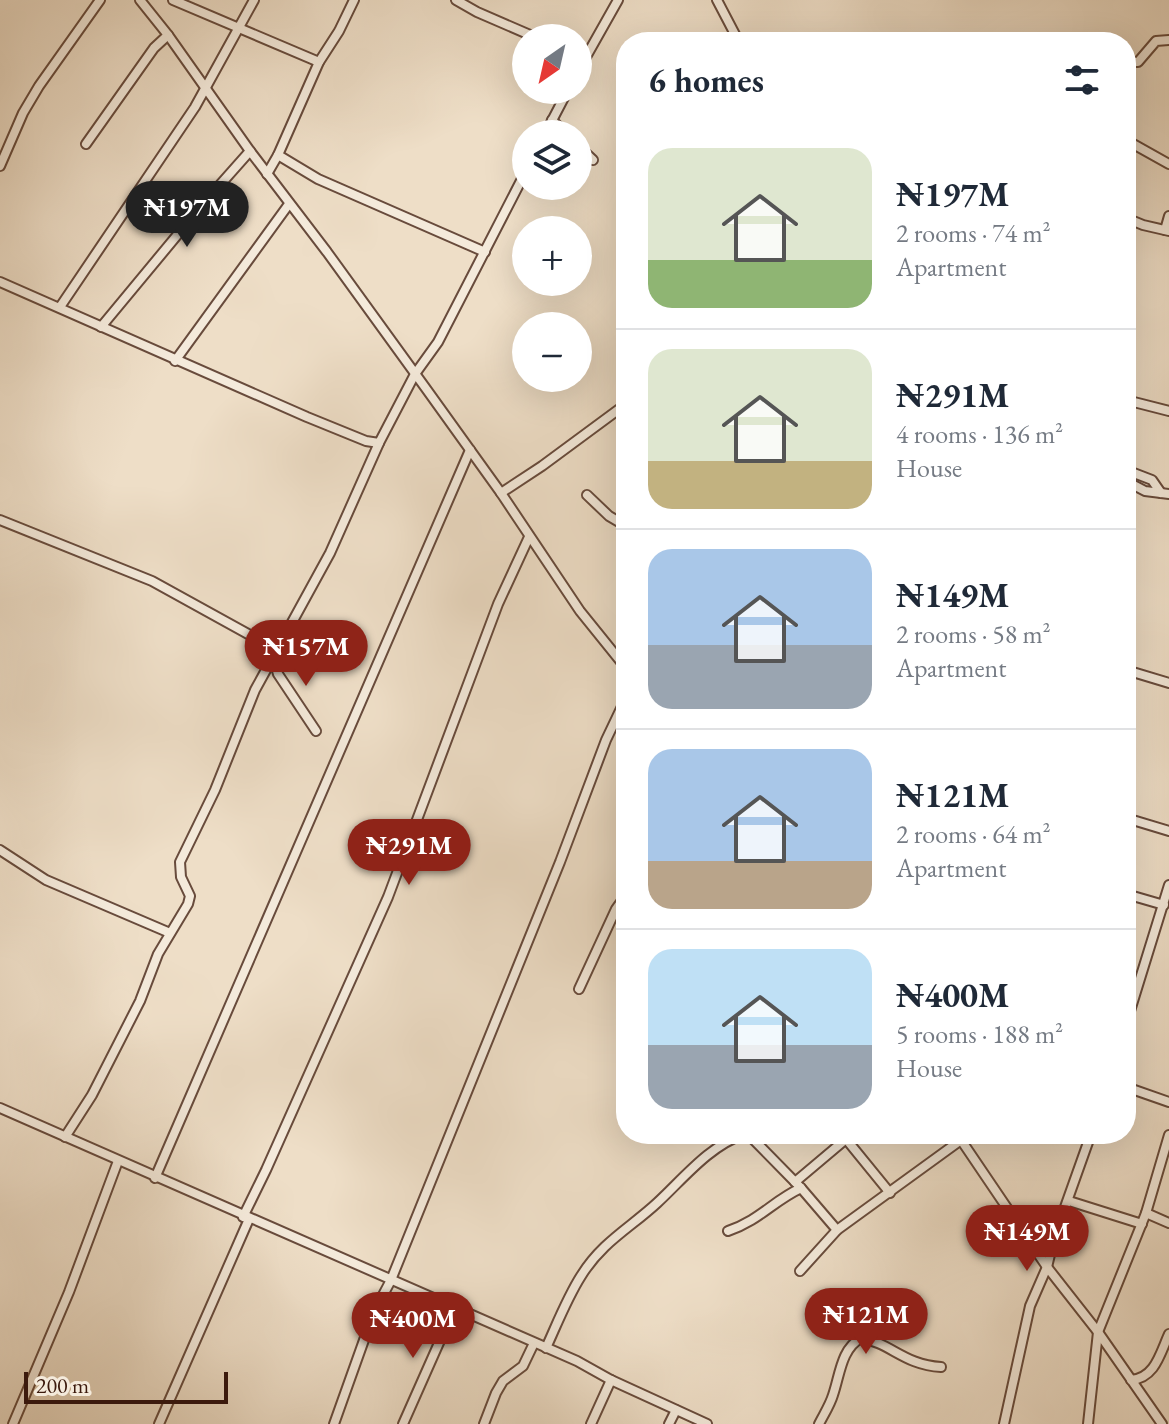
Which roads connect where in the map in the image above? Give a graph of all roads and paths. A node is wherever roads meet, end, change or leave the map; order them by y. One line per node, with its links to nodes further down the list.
1 (100, 0): 25 (street)
2 (140, 0): 12 (street)
3 (173, 0): 9 (street)
4 (254, 0): 9 (street)
5 (354, 0): 15 (street)
6 (456, 0): 10 (street)
7 (618, 0): 13 (street)
8 (717, 0): 11 (street)
9 (238, 27): 15 (street); 17 (street)
10 (512, 27)
11 (734, 32)
12 (168, 35): 17 (street); 20 (street)
13 (592, 39)
14 (1169, 40): 16 (street)
15 (319, 62): 23 (street)
16 (1136, 62)
17 (205, 88): 22 (street); 34 (street)
18 (561, 104): 19 (street)
19 (552, 120)
20 (86, 144)
21 (1136, 148): 24 (street)
22 (250, 151): 26 (street); 35 (street)
23 (278, 155): 26 (street); 32 (street)
24 (1169, 164)
25 (0, 166)
26 (267, 174): 28 (street)
27 (512, 199): 32 (street)
28 (289, 204): 36 (street); 37 (street)
29 (1169, 216): 31 (street)
30 (1136, 222): 31 (street)
31 (1167, 230)
32 (485, 252): 37 (street)
33 (0, 282): 34 (street)
34 (60, 307): 35 (street)
35 (101, 327): 36 (street)
36 (175, 361): 41 (street)
37 (415, 374): 41 (street); 42 (street)
38 (1136, 403): 40 (street)
39 (616, 411): 45 (street)
40 (1169, 411)
41 (379, 443): 51 (street)
42 (470, 450): 45 (street); 80 (street)
43 (1136, 474): 46 (street)
44 (1136, 486): 46 (street)
45 (501, 493): 50 (street)
46 (1165, 493)
47 (587, 495): 49 (street)
48 (0, 520): 51 (street)
49 (616, 520)
50 (529, 537): 52 (street); 85 (street)
51 (275, 653): 56 (street); 64 (street)
52 (616, 654)
53 (1136, 673): 54 (street)
54 (1169, 683)
55 (616, 719): 92 (street)
56 (316, 731)
57 (1136, 821): 58 (street)
58 (1169, 831)
59 (0, 850): 64 (street)
60 (1169, 885): 63 (street)
61 (1136, 899): 63 (street)
62 (616, 909): 65 (street)
63 (1165, 912): 66 (street)
64 (170, 933): 71 (street)
65 (579, 989)
66 (1136, 995)
67 (1136, 1090): 68 (street)
68 (1169, 1102)
69 (0, 1108): 71 (street)
70 (1169, 1135): 84 (street)
71 (65, 1137): 79 (street)
72 (724, 1144): 97 (street)
73 (756, 1144): 81 (street)
74 (841, 1144): 81 (street)
75 (855, 1144): 82 (street)
76 (950, 1144): 82 (street)
77 (964, 1144): 90 (street)
78 (1088, 1144): 83 (street)
79 (118, 1161): 80 (street); 102 (street)
80 (155, 1178): 85 (street)
81 (798, 1185): 88 (street); 89 (street)
82 (890, 1193): 88 (street)
83 (1069, 1201): 87 (street); 90 (street)
84 (1146, 1213): 86 (street); 87 (street)
85 (246, 1218): 92 (street); 103 (street)
86 (1169, 1223)
87 (1142, 1224): 94 (street)
88 (837, 1230): 91 (street)
89 (728, 1231)
90 (1047, 1267): 94 (street); 111 (street)
91 (800, 1271)
92 (391, 1280): 93 (street); 104 (street)
93 (454, 1309): 96 (street); 105 (street)
94 (1098, 1332): 100 (street); 112 (street)
95 (1169, 1334): 100 (street)
96 (534, 1343): 97 (street); 106 (street)
97 (546, 1348): 99 (street)
98 (941, 1367): 110 (street)
99 (611, 1380): 101 (street); 107 (street)
100 (1131, 1380): 113 (street)
101 (676, 1410): 108 (street); 109 (street)
102 (13, 1424)
103 (159, 1424)
104 (334, 1424)
105 (403, 1424)
106 (484, 1424)
107 (591, 1424)
108 (669, 1424)
109 (707, 1424)
110 (819, 1424)
111 (1004, 1424)
112 (1088, 1424)
113 (1162, 1424)

